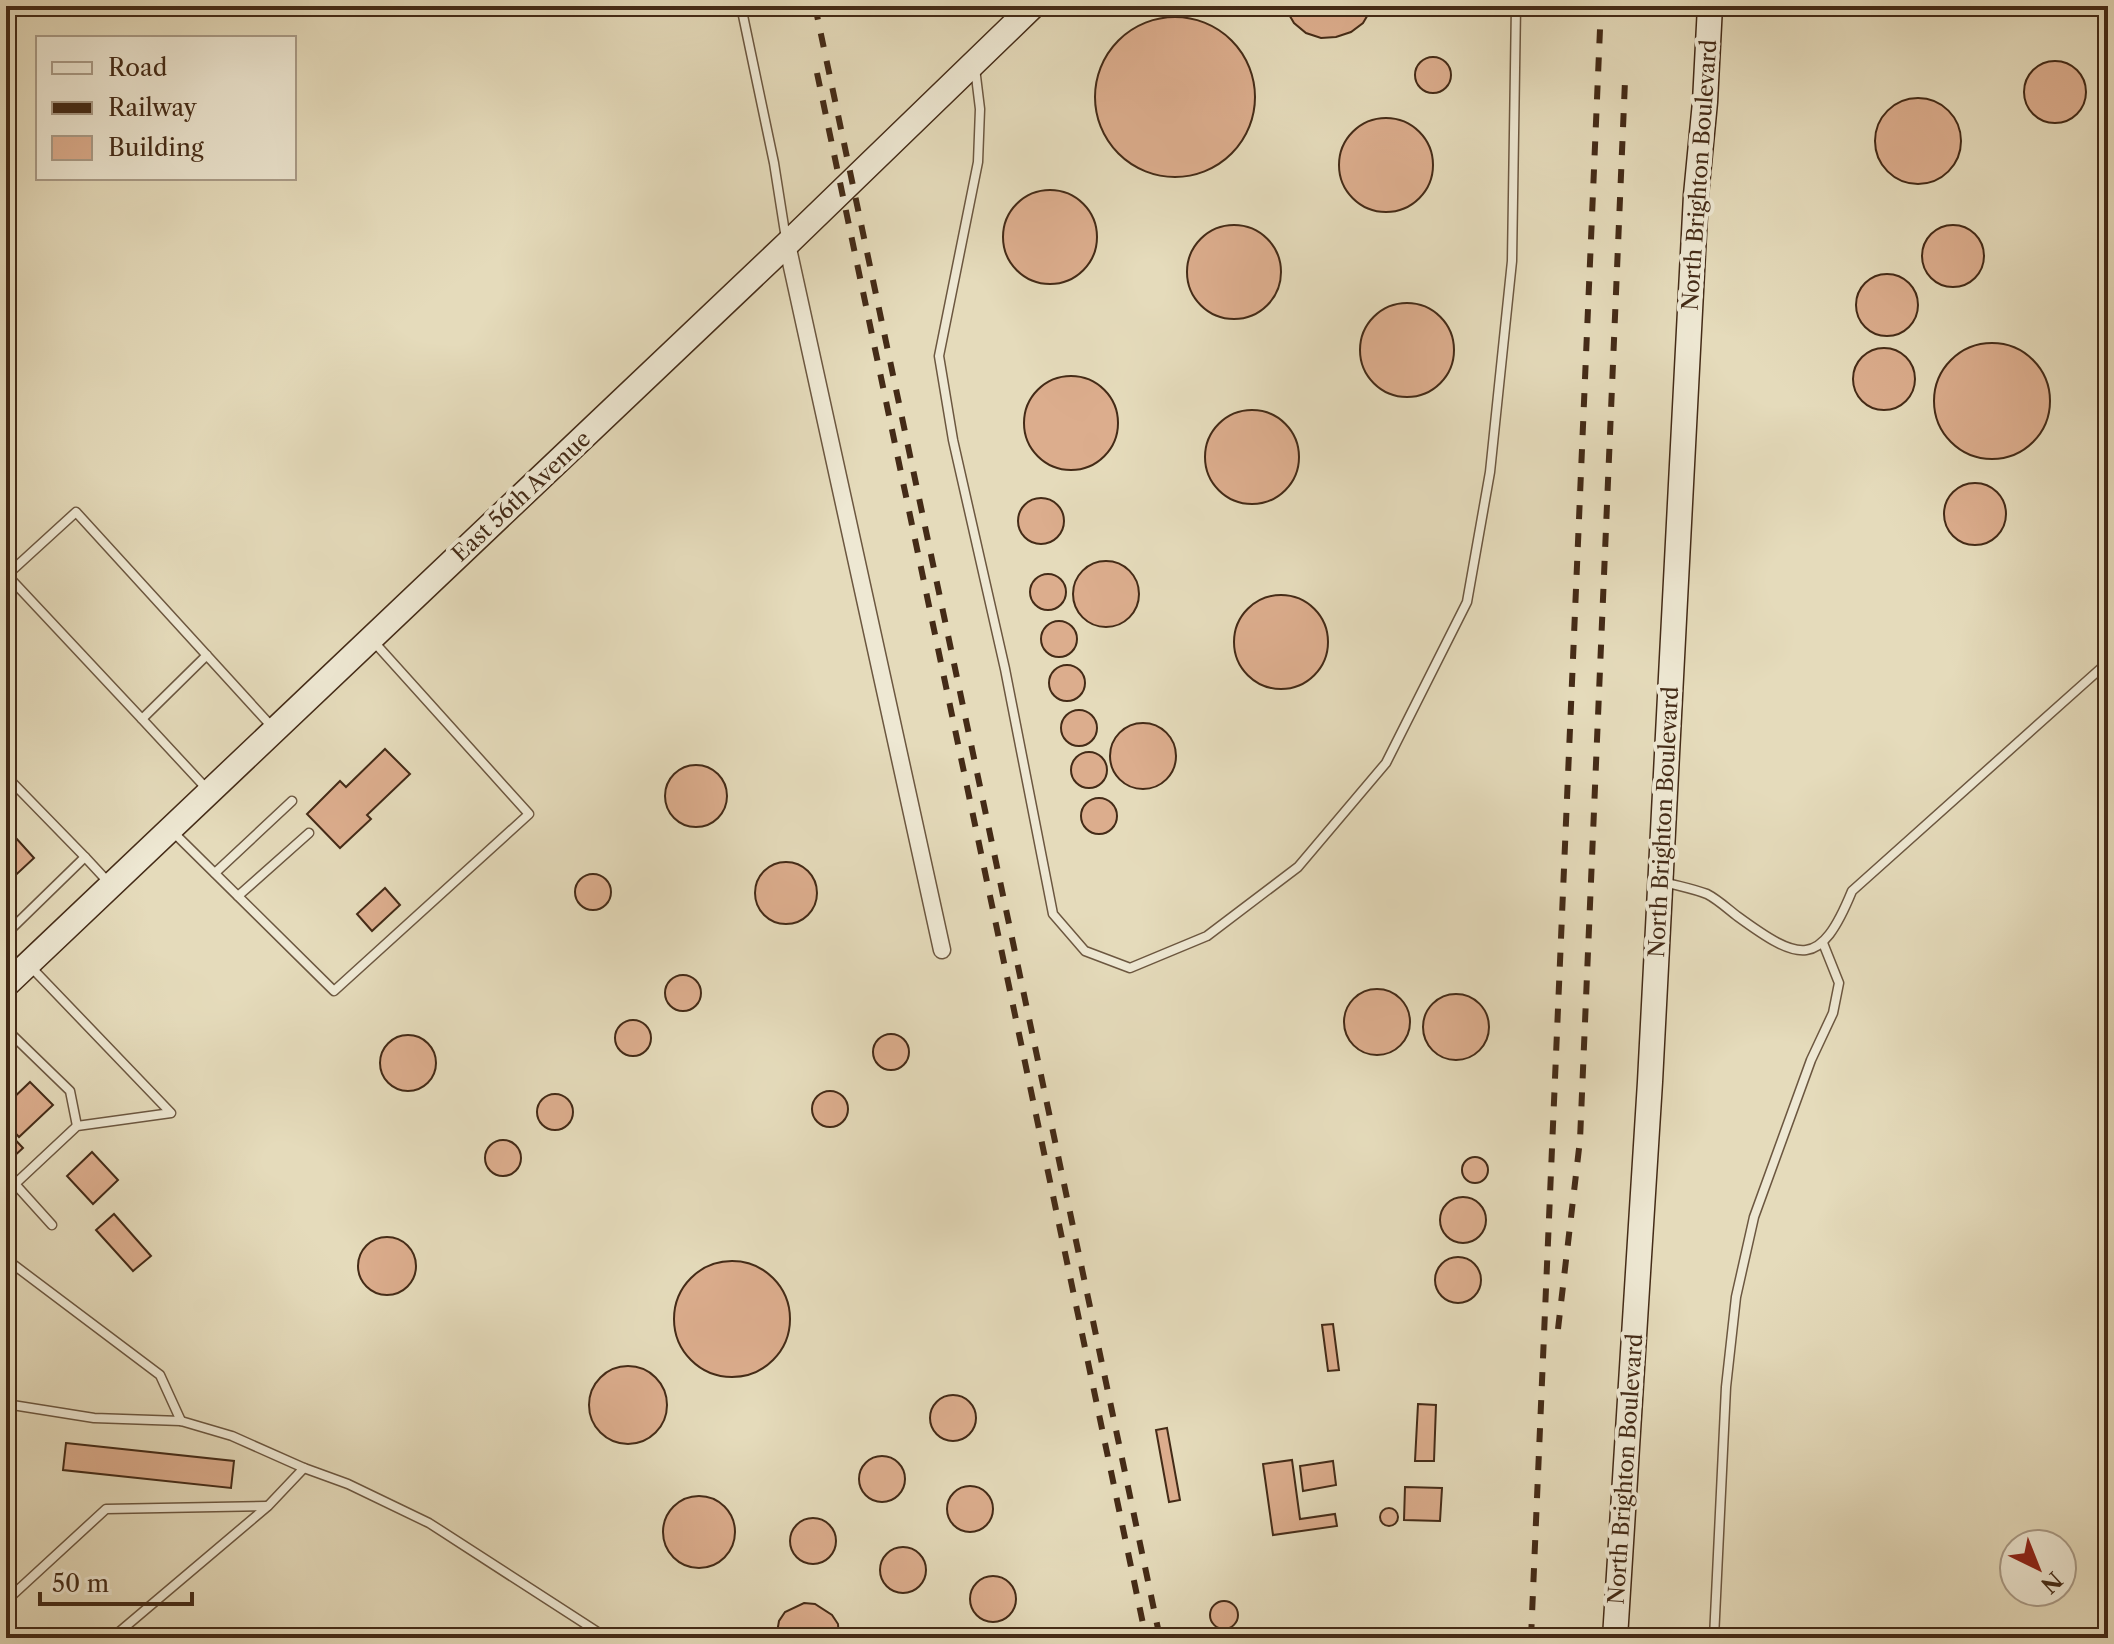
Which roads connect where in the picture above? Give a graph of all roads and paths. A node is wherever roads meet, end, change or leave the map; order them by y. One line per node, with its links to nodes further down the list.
1 (741, 6): 6 (lane)
2 (1033, 6): 5 (main road, East 56th Avenue)
3 (1516, 6): 5 (lane)
4 (1710, 6): 19 (main road, North Brighton Boulevard)
5 (974, 63): 6 (main road, East 56th Avenue)
6 (787, 244): 7 (main road, East 56th Avenue); 24 (street)
7 (371, 639): 11 (main road, East 56th Avenue); 21 (lane)
8 (207, 655): 10 (lane); 10 (lane); 11 (lane)
9 (2108, 662): 23 (lane)
10 (142, 719): 13 (lane)
11 (275, 730): 13 (main road, East 56th Avenue)
12 (6, 776): 17 (lane)
13 (210, 792): 15 (main road, East 56th Avenue)
14 (292, 801): 18 (lane)
15 (170, 829): 18 (lane); 20 (main road, East 56th Avenue)
16 (309, 833): 21 (lane)
17 (85, 857): 20 (lane); 22 (lane)
18 (215, 873): 21 (lane)
19 (1660, 881): 23 (lane); 40 (main road, North Brighton Boulevard)
20 (112, 885): 25 (main road, East 56th Avenue)
21 (238, 896)
22 (6, 934)
23 (1823, 943): 41 (lane)
24 (942, 950)
25 (28, 964): 26 (main road, East 56th Avenue); 28 (lane)
26 (6, 985)
27 (6, 1029): 28 (lane)
28 (77, 1126): 30 (lane)
29 (6, 1174): 30 (lane)
30 (15, 1184): 31 (lane)
31 (52, 1225)
32 (6, 1259): 34 (lane)
33 (6, 1404): 34 (lane)
34 (181, 1421): 35 (lane)
35 (304, 1468): 36 (lane); 39 (lane)
36 (268, 1506): 37 (lane); 38 (lane)
37 (6, 1601)
38 (112, 1638)
39 (607, 1638)
40 (1615, 1638)
41 (1714, 1638)

